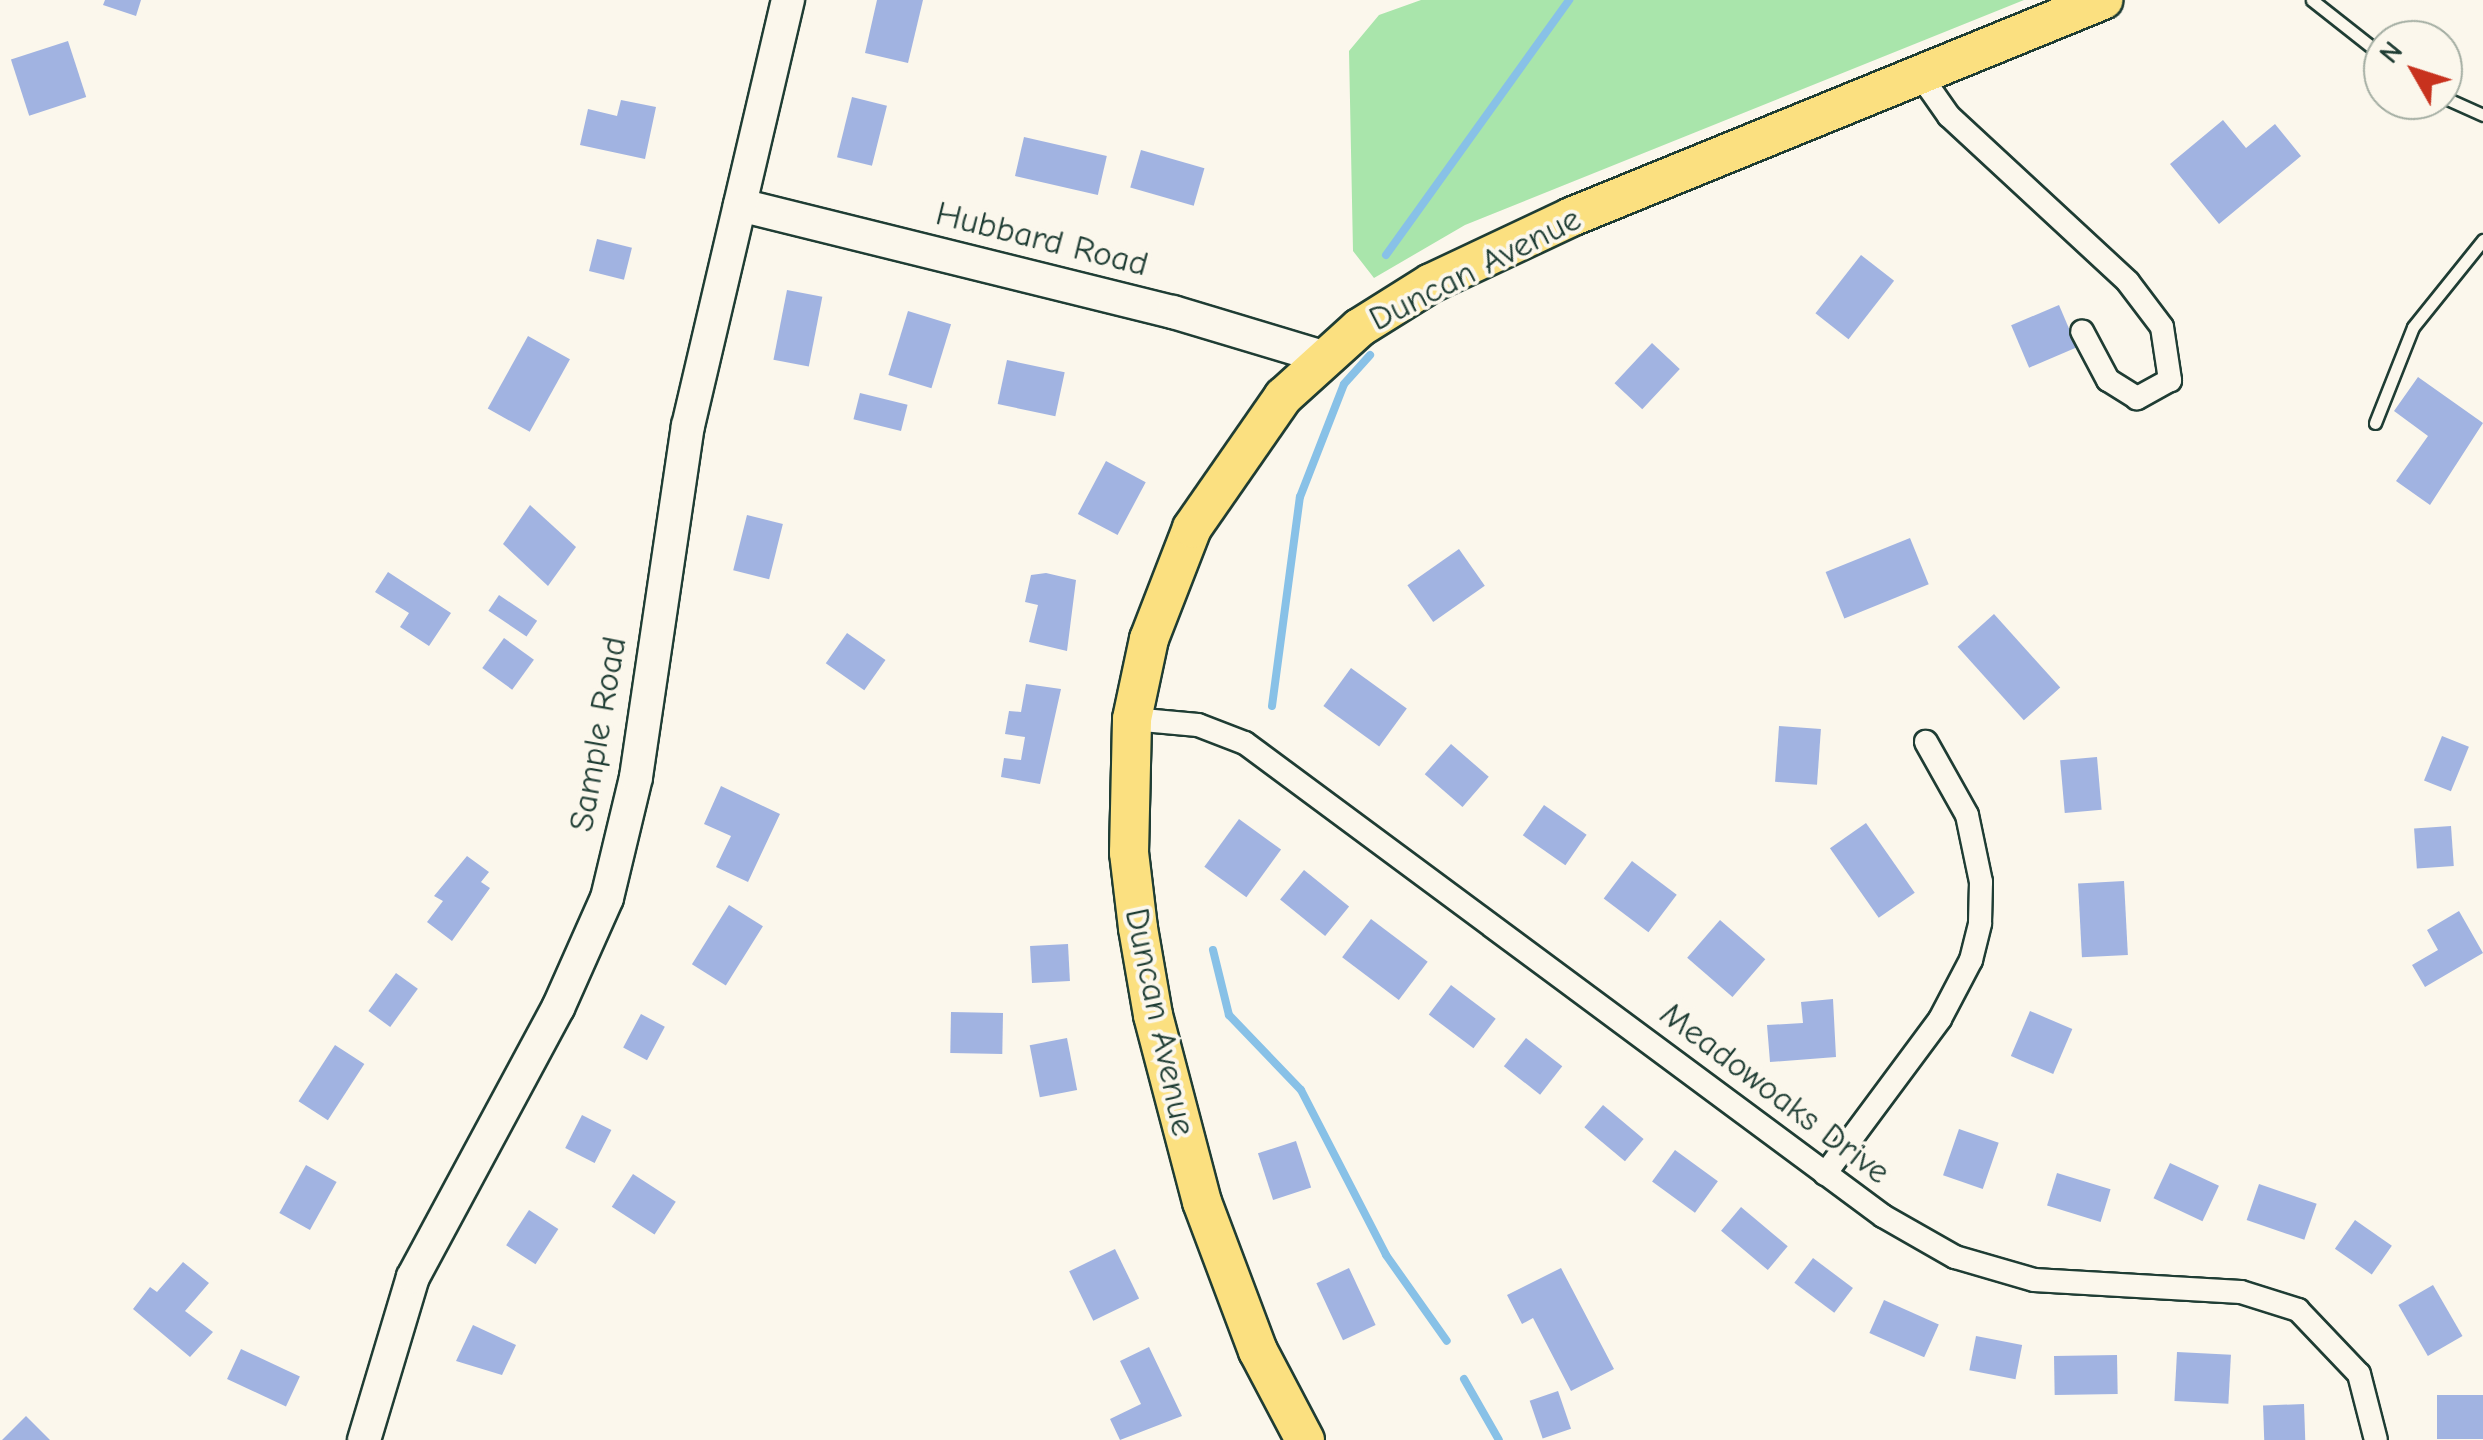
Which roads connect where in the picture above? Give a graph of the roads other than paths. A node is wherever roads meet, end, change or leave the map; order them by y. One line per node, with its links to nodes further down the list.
1 (788, 0): 6 (street, Sample Road)
2 (2103, 0): 5 (main road, Duncan Avenue)
3 (2312, 0): 4 (lane)
4 (2363, 40)
5 (1932, 70): 8 (street); 9 (main road, Duncan Avenue)
6 (740, 205): 9 (street, Hubbard Road); 14 (street, Sample Road)
7 (2483, 240): 10 (lane)
8 (2082, 331)
9 (1322, 358): 11 (main road, Duncan Avenue)
10 (2376, 423)
11 (1132, 719): 13 (street, Meadowoaks Drive); 15 (main road, Duncan Avenue)
12 (1926, 742): 13 (street)
13 (1825, 1174): 16 (street, Meadowoaks Drive)
14 (364, 1440)
15 (1305, 1440)
16 (2376, 1440)

